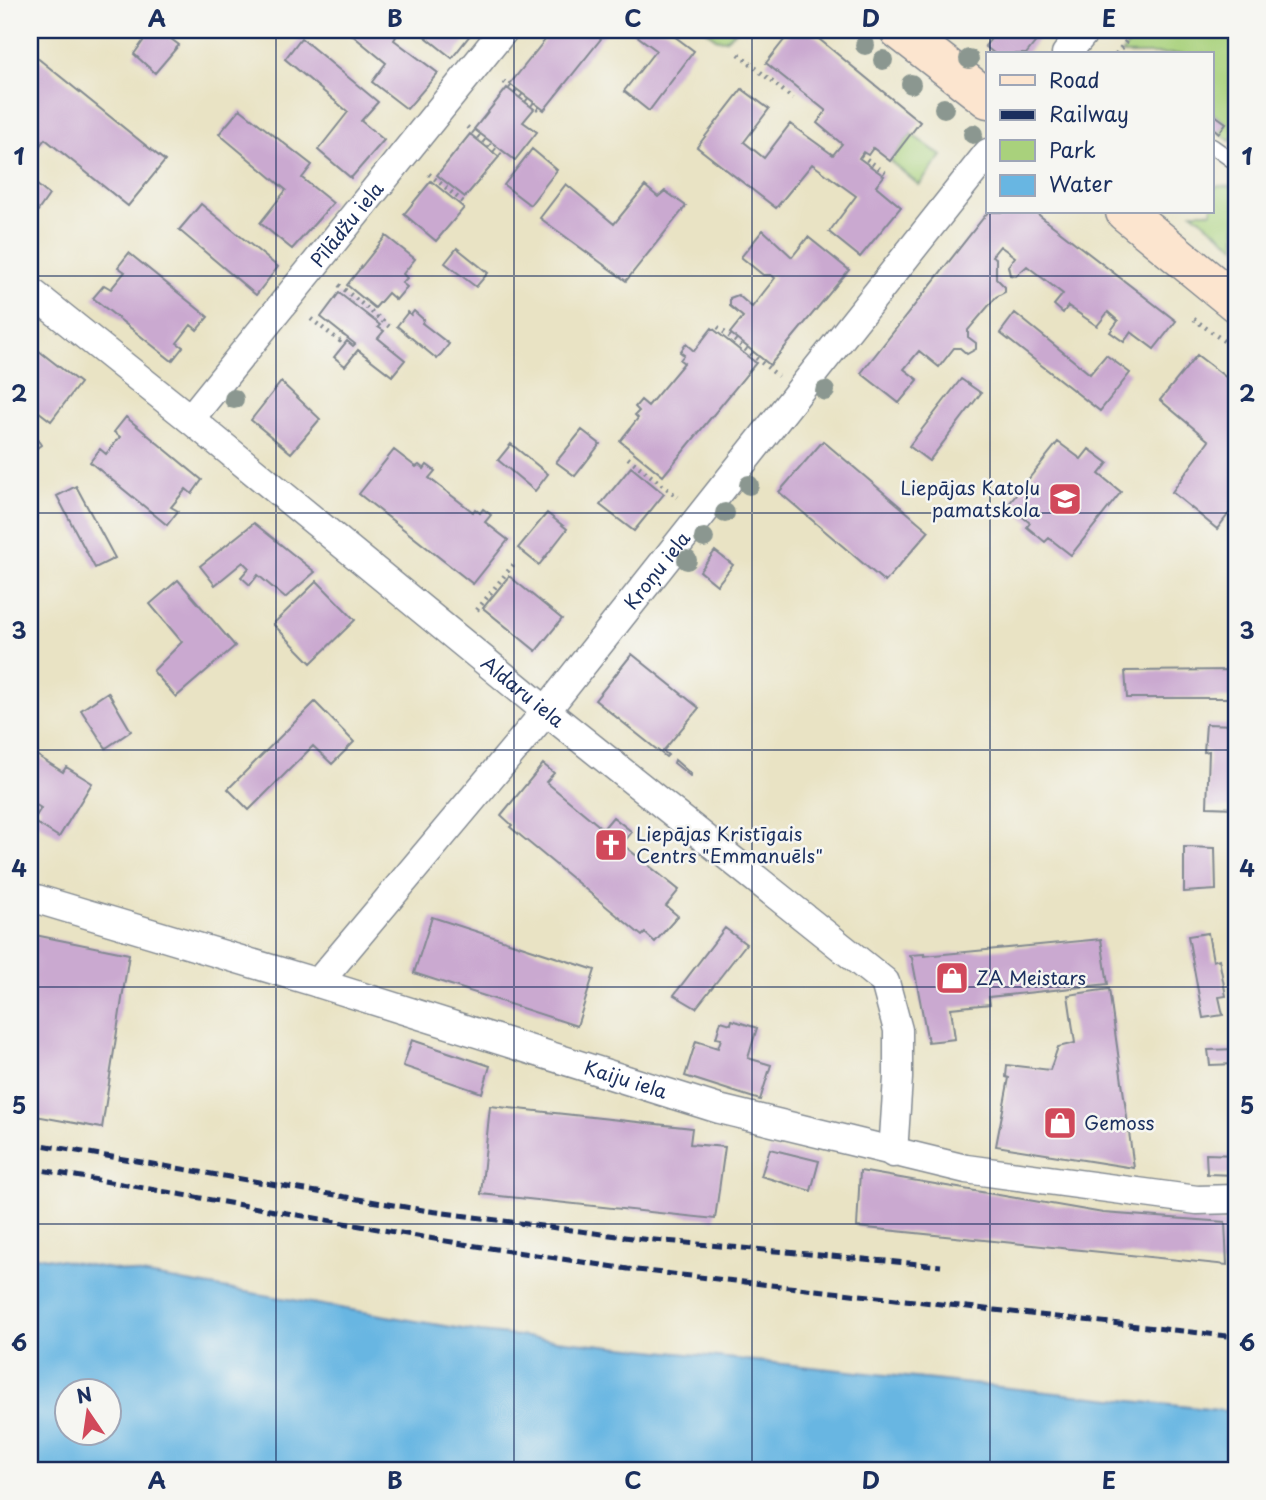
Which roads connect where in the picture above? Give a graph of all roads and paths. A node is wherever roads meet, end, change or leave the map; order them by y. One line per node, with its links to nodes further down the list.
1 (504, 30): 30 (street, Pīlādžu iela)
2 (899, 30): 7 (main road)
3 (1135, 30): 4 (path)
4 (1118, 52)
5 (739, 54): 8 (path)
6 (504, 82): 9 (path)
7 (986, 98)
8 (793, 99)
9 (542, 112)
10 (467, 127): 12 (path)
11 (1214, 147): 15 (lane)
12 (501, 155)
13 (861, 155): 17 (path)
14 (986, 156): 35 (street, Kroņu iela)
15 (1236, 163)
16 (429, 174): 18 (path)
17 (887, 174)
18 (467, 205)
19 (1127, 214): 22 (main road)
20 (338, 285): 26 (path)
21 (30, 291): 30 (street, Aldaru iela)
22 (1235, 301)
23 (312, 319): 27 (path)
24 (1194, 319): 28 (path)
25 (718, 327): 29 (path)
26 (391, 328)
27 (344, 335)
28 (1236, 350)
29 (778, 377)
30 (190, 419): 35 (street, Aldaru iela)
31 (628, 457): 32 (path)
32 (678, 496)
33 (516, 561): 34 (path)
34 (477, 610)
35 (546, 711): 37 (street, Kroņu iela); 38 (street, Aldaru iela)
36 (30, 897): 37 (street, Kaiju iela)
37 (318, 982): 38 (street, Kaiju iela)
38 (893, 1153): 39 (street, Kaiju iela)
39 (1236, 1199)

